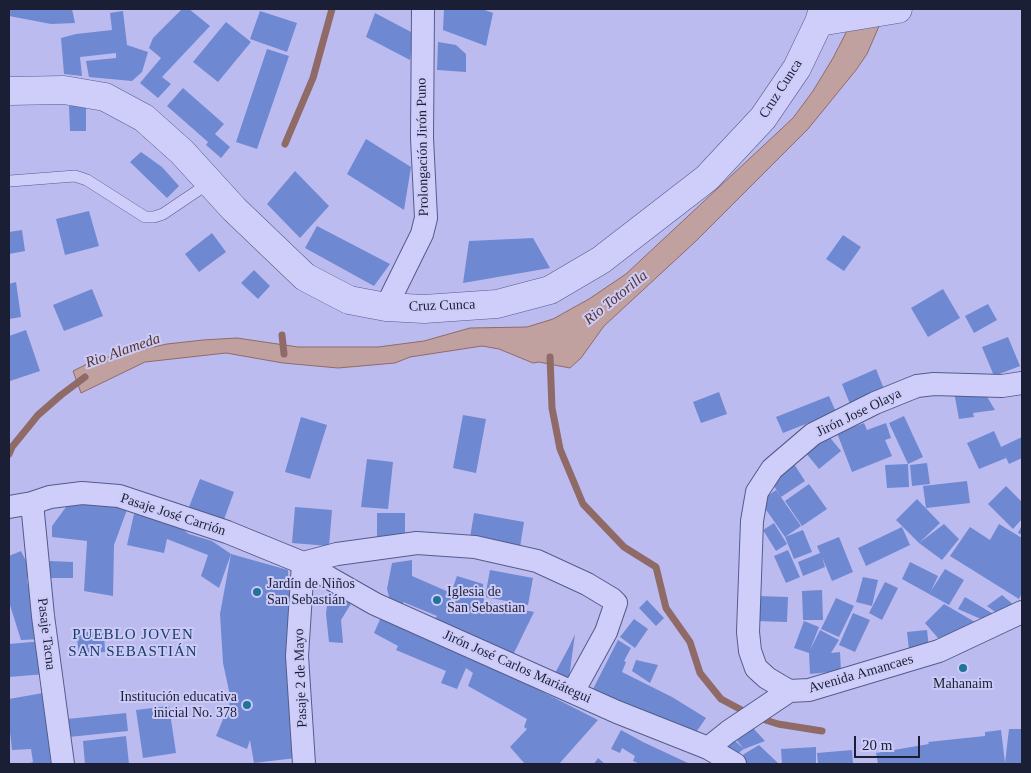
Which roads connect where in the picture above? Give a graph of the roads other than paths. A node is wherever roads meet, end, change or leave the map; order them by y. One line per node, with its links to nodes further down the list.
1 (423, 9): 7 (street, Prolongación Jirón Puno)
2 (898, 9): 3 (street)
3 (821, 15): 7 (street, Cruz Cunca)
4 (9, 91): 6 (street, Cruz Cunca)
5 (10, 181): 6 (lane)
6 (208, 183): 7 (street, Cruz Cunca)
7 (386, 307)
8 (1022, 383): 13 (street, Jirón Jose Olaya)
9 (32, 503): 10 (street, Pasaje José Carrión); 11 (street, Pasaje José Carrión); 16 (street, Pasaje Tacna)
10 (9, 507)
11 (303, 563): 14 (street, Jirón José Carlos Mariátegui); 14 (street); 17 (street, Pasaje 2 de Mayo)
12 (1022, 612): 13 (street, Avenida Amancaes)
13 (789, 691): 15 (street, Avenida Amancaes)
14 (573, 692): 15 (street, Jirón José Carlos Mariátegui)
15 (708, 748): 18 (street, Jirón José Carlos Mariátegui)
16 (63, 764)
17 (304, 764)
18 (735, 764)

